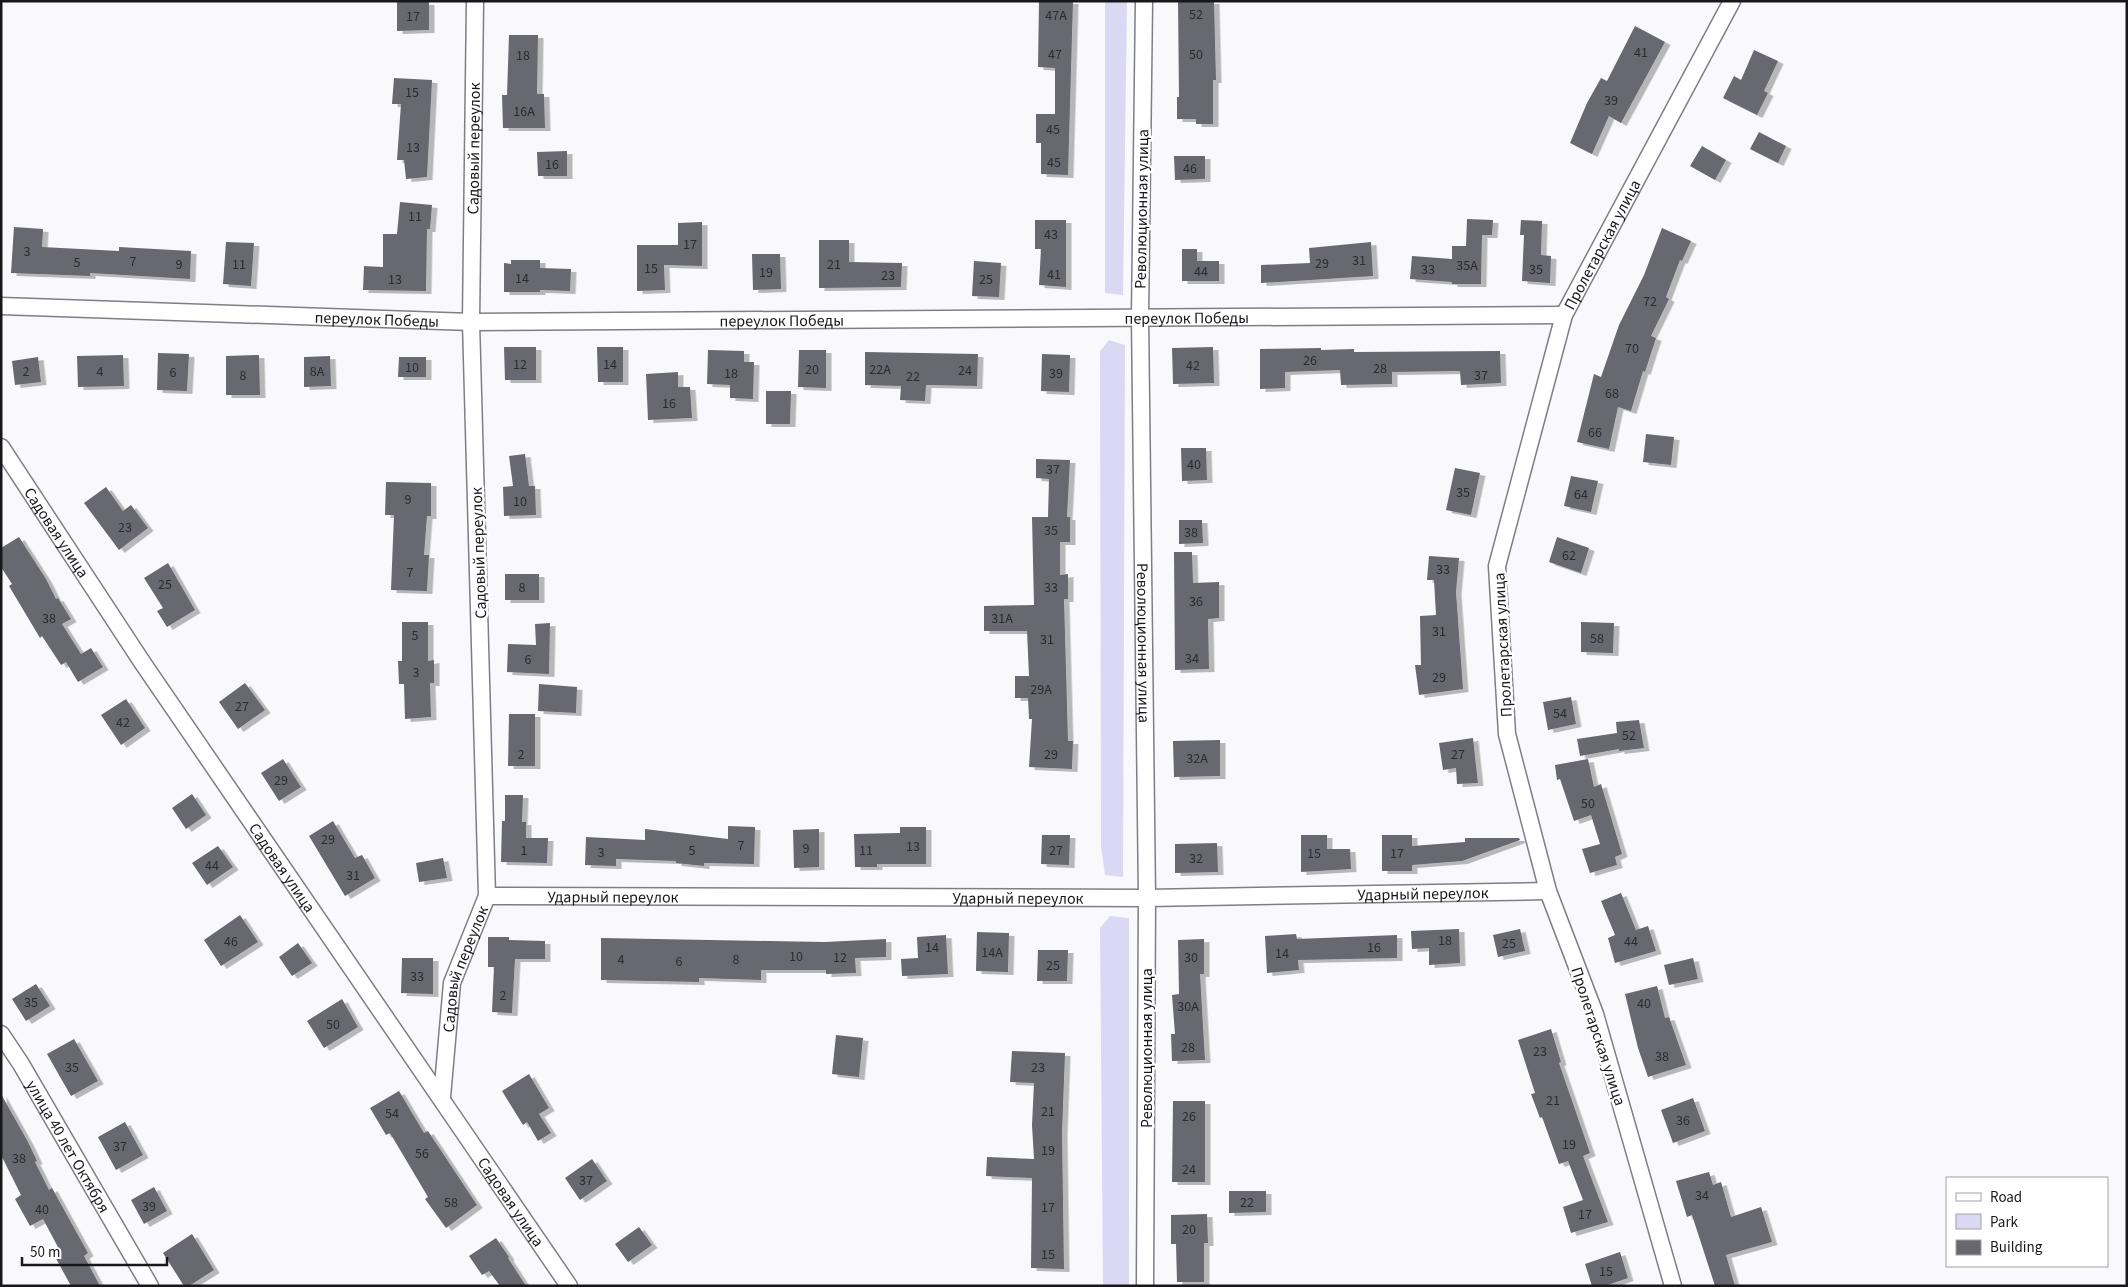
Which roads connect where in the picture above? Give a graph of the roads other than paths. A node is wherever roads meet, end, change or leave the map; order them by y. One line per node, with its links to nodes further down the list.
1 (475, 1): 7 (street, Садовый переулок)
2 (1144, 1): 6 (street, Революционная улица)
3 (1732, 1): 5 (street, Пролетарская улица)
4 (1, 306): 7 (street, переулок Победы)
5 (1564, 315): 6 (street, переулок Победы); 9 (street, Пролетарская улица)
6 (1140, 317): 7 (street, переулок Победы); 11 (street, Революционная улица)
7 (471, 322): 10 (street, Садовый переулок)
8 (1, 448): 13 (street, Садовая улица)
9 (1548, 891): 11 (street, Ударный переулок); 17 (street, Пролетарская улица)
10 (487, 896): 11 (street, Ударный переулок); 13 (street, Садовый переулок)
11 (1146, 898): 16 (street, Революционная улица)
12 (1, 1034): 14 (street, улица 40 лет Октября)
13 (442, 1097): 15 (street, Садовая улица)
14 (150, 1286)
15 (569, 1286)
16 (1145, 1286)
17 (1673, 1286)

